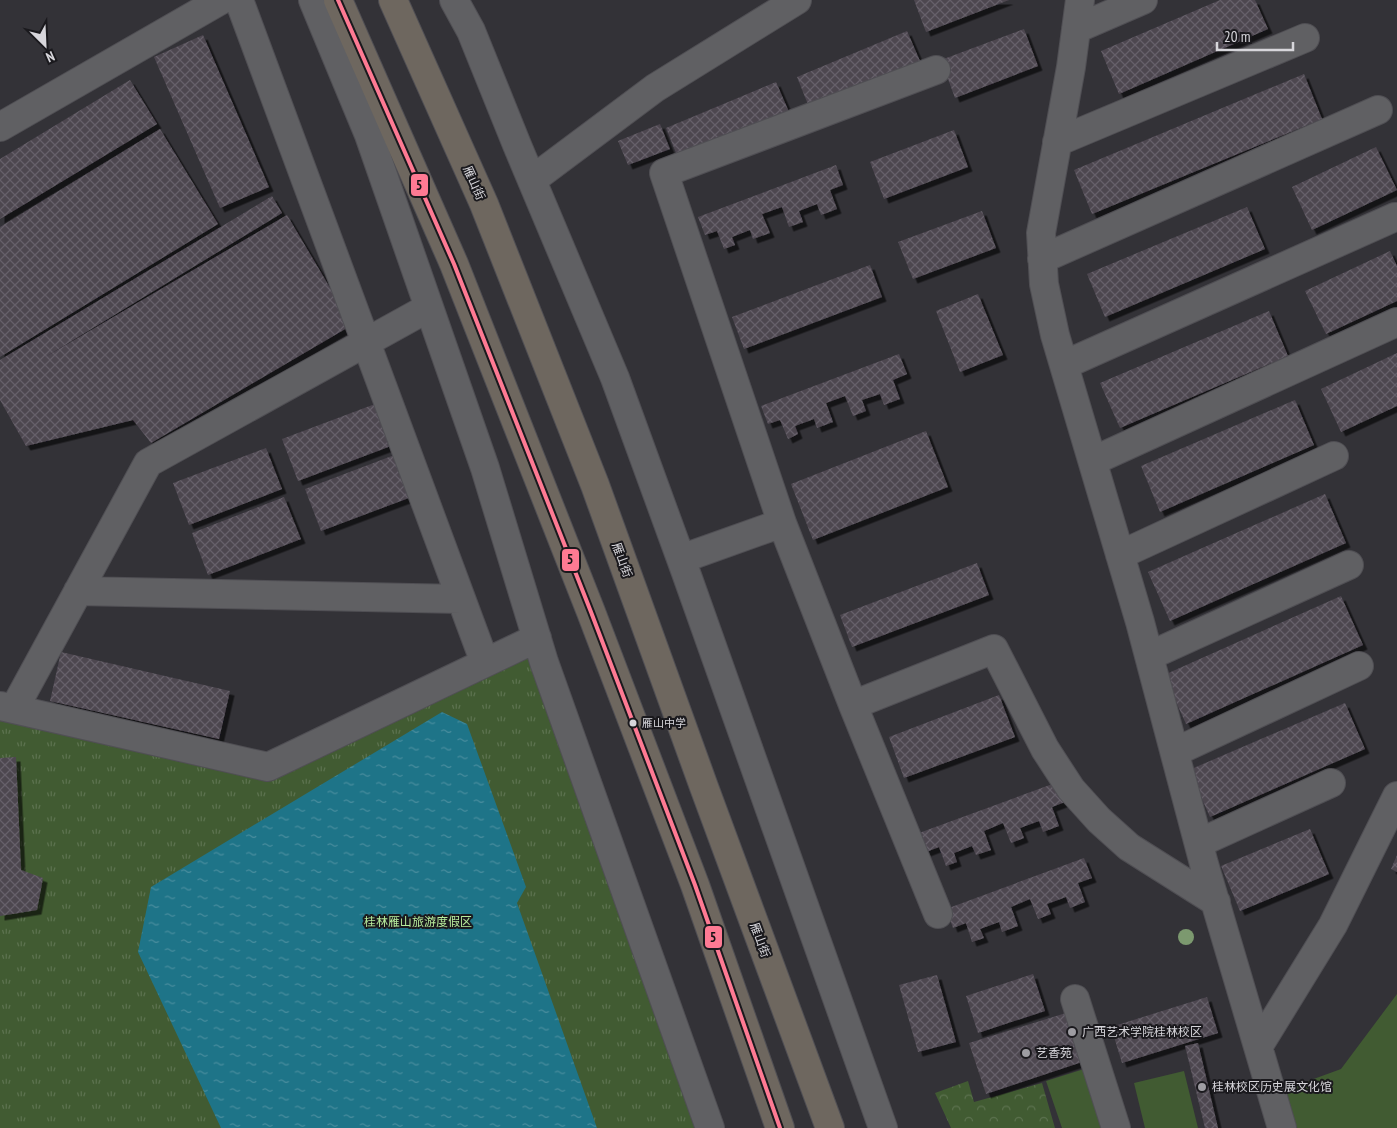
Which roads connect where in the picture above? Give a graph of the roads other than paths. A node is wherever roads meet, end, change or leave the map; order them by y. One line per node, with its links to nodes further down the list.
1 (220, 0): 14 (street)
2 (239, 0): 21 (street)
3 (312, 0): 19 (street)
4 (338, 0): 46 (highway)
5 (392, 0): 47 (highway, 雁山街)
6 (454, 0): 16 (street)
7 (797, 0): 16 (street)
8 (1080, 0): 10 (street)
9 (1144, 0): 10 (street)
10 (1076, 29): 15 (street)
11 (1305, 38): 15 (street)
12 (936, 70): 25 (street)
13 (1378, 110): 18 (street)
14 (0, 127)
15 (1057, 142): 18 (street)
16 (532, 180): 27 (street)
17 (1395, 217): 22 (street)
18 (1042, 259): 22 (street)
19 (428, 308): 21 (street); 31 (street)
20 (1397, 322): 24 (street)
21 (366, 342): 29 (street); 30 (street)
22 (1064, 365): 24 (street)
23 (1334, 456): 26 (street)
24 (1092, 461): 26 (street)
25 (782, 524): 27 (street); 35 (street)
26 (1120, 555): 32 (street)
27 (681, 559): 48 (street)
28 (1349, 565): 32 (street)
29 (78, 591): 30 (street); 36 (street)
30 (462, 599): 33 (street)
31 (537, 638): 33 (street); 45 (street)
32 (1149, 656): 37 (street)
33 (485, 663): 36 (street)
34 (1359, 666): 37 (street)
35 (853, 705): 41 (street); 42 (street)
36 (7, 707)
37 (1175, 752): 40 (street)
38 (1331, 783): 40 (street)
39 (1397, 796): 44 (street)
40 (1199, 843): 41 (street)
41 (1216, 902): 44 (street)
42 (938, 914)
43 (1075, 998): 49 (street)
44 (1258, 1047): 50 (street)
45 (710, 1128)
46 (780, 1128)
47 (830, 1128)
48 (883, 1128)
49 (1116, 1128)
50 (1282, 1128)

